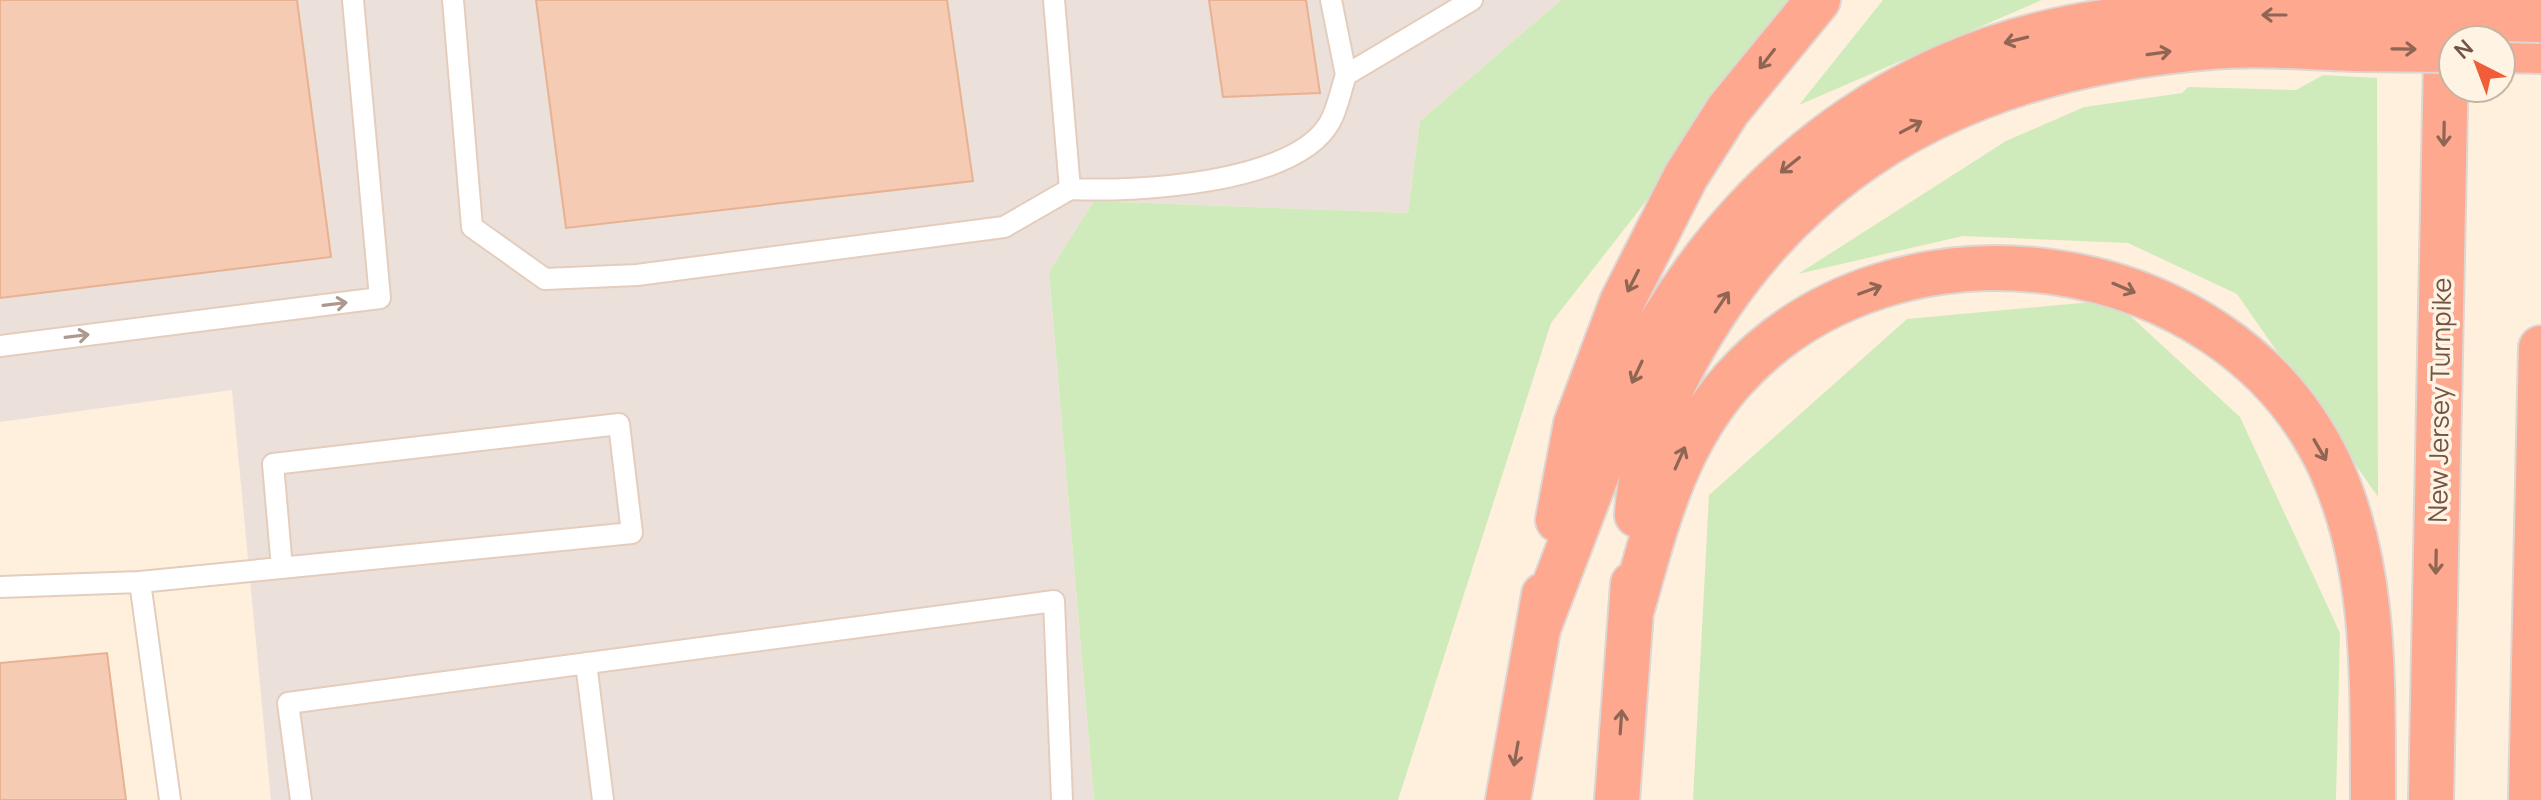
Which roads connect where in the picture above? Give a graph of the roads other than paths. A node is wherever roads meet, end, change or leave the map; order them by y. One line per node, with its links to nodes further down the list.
1 (353, 0): 15 (lane, one-way to 1)
2 (453, 0): 14 (lane)
3 (1054, 0): 14 (lane)
4 (1331, 0): 13 (lane)
5 (1472, 0): 13 (lane)
6 (1818, 0): 22 (highway, one-way to 22)
7 (2447, 0): 31 (highway, New Jersey Turnpike, one-way to 31)
8 (2541, 20): 9 (highway, bridge)
9 (2354, 32): 10 (highway, one-way to 10, bridge); 21 (highway, one-way to 9); 22 (highway, one-way to 22)
10 (2437, 47)
11 (2517, 50): 12 (highway)
12 (2541, 51)
13 (1346, 75): 14 (lane)
14 (1070, 189)
15 (0, 346)
16 (2541, 348): 17 (highway)
17 (2541, 360): 32 (highway)
18 (282, 568): 18 (lane); 19 (lane)
19 (140, 582): 20 (lane); 24 (lane)
20 (0, 587)
21 (1631, 612): 29 (highway, one-way to 21); 30 (highway, one-way to 30)
22 (1539, 626): 28 (highway, one-way to 28)
23 (586, 663): 25 (lane); 26 (lane); 27 (lane)
24 (170, 800)
25 (301, 800)
26 (603, 800)
27 (1062, 800)
28 (1508, 800)
29 (1617, 800)
30 (2373, 800)
31 (2431, 800)
32 (2531, 800)

